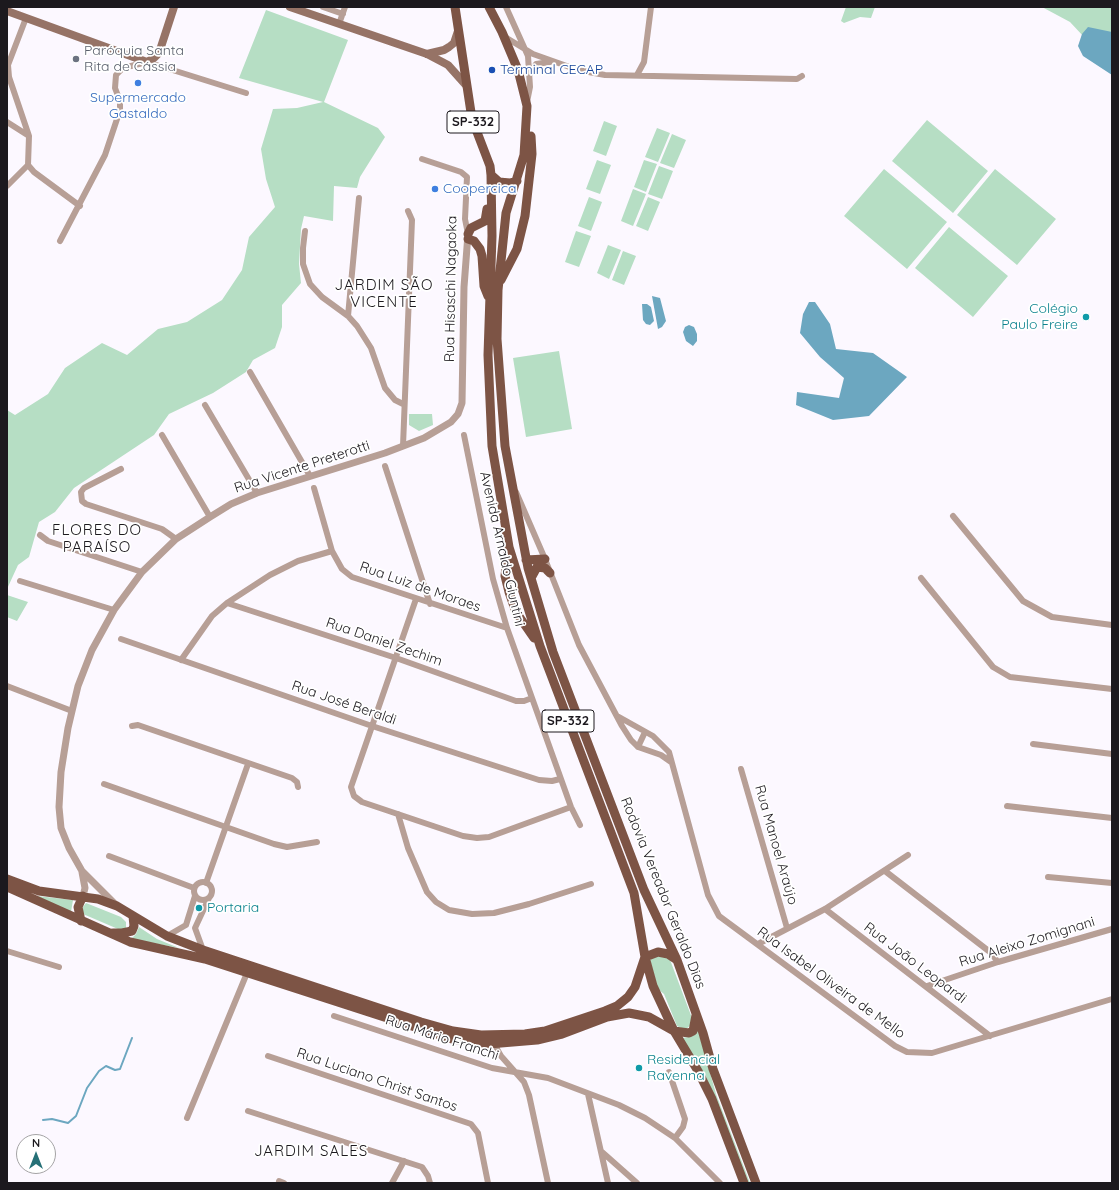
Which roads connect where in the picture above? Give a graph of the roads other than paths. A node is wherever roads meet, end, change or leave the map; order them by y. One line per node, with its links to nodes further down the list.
1 (174, 7): 17 (main road)
2 (290, 7): 12 (main road)
3 (323, 7): 10 (street)
4 (345, 7): 10 (street)
5 (454, 7): 13 (main road, Rodovia Vereador Geraldo Dias / SP-332)
6 (489, 7): 14 (main road, Rodovia Vereador Geraldo Dias / SP-332)
7 (506, 7): 15 (street)
8 (651, 7): 20 (street)
9 (7, 12): 11 (main road)
10 (343, 14): 12 (street)
11 (26, 18): 17 (main road); 27 (street)
12 (339, 24): 16 (main road)
13 (458, 31): 16 (main road); 22 (main road, Rodovia Vereador Geraldo Dias / SP-332)
14 (504, 36): 15 (street); 24 (main road, Rodovia Vereador Geraldo Dias / SP-332)
15 (526, 50): 18 (street); 19 (street)
16 (427, 54): 22 (main road)
17 (147, 62): 23 (street); 35 (street)
18 (556, 62): 19 (street); 20 (street)
19 (530, 74): 24 (street)
20 (637, 74): 21 (street)
21 (802, 76)
22 (465, 84): 30 (main road, Rodovia Vereador Geraldo Dias / SP-332)
23 (246, 93)
24 (527, 104): 25 (main road, Rodovia Vereador Geraldo Dias / SP-332)
25 (527, 118): 31 (main road, Rodovia Vereador Geraldo Dias / SP-332); 40 (main road)
26 (7, 122): 27 (street)
27 (29, 136): 29 (street)
28 (422, 159): 38 (street, Rua Hisaschi Nagaoka)
29 (28, 165): 32 (street); 35 (street)
30 (491, 175): 31 (main road); 33 (main road, Rodovia Vereador Geraldo Dias / SP-332)
31 (517, 181): 40 (main road, Rodovia Vereador Geraldo Dias / SP-332)
32 (7, 186)
33 (491, 196): 38 (main road); 41 (main road, Rodovia Vereador Geraldo Dias / SP-332)
34 (359, 198): 42 (street)
35 (80, 206): 39 (street)
36 (408, 211): 44 (street)
37 (305, 231): 42 (street)
38 (468, 236): 41 (main road); 46 (street, Rua Hisaschi Nagaoka)
39 (60, 241)
40 (498, 285): 53 (main road, Rodovia Vereador Geraldo Dias / SP-332)
41 (490, 298): 56 (main road, Rodovia Vereador Geraldo Dias / SP-332)
42 (348, 316): 44 (street)
43 (250, 372): 52 (street)
44 (403, 404): 49 (street)
45 (205, 405): 55 (street)
46 (451, 422): 49 (street, Rua Vicente Preterotti)
47 (162, 435): 58 (street)
48 (464, 435): 72 (street, Avenida Arnaldo Giuntini)
49 (403, 446): 52 (street, Rua Vicente Preterotti)
50 (385, 466): 77 (street)
51 (121, 469): 61 (street)
52 (310, 476): 55 (street, Rua Vicente Preterotti)
53 (512, 485): 57 (main road, Rodovia Vereador Geraldo Dias / SP-332); 65 (street)
54 (314, 488): 64 (street, Rua Luiz de Moraes)
55 (257, 493): 58 (street, Rua Vicente Preterotti)
56 (500, 502): 57 (main road); 63 (main road, Rodovia Vereador Geraldo Dias / SP-332)
57 (518, 514): 62 (main road, Rodovia Vereador Geraldo Dias / SP-332)
58 (210, 516): 61 (street, Rua Vicente Preterotti)
59 (953, 516): 79 (street)
60 (40, 535): 67 (street)
61 (176, 539): 67 (street, Rua Vicente Preterotti)
62 (523, 540): 63 (main road); 66 (main road, Rodovia Vereador Geraldo Dias / SP-332)
63 (508, 542): 69 (main road); 82 (main road, Rodovia Vereador Geraldo Dias / SP-332)
64 (332, 551): 75 (street, Rua Luiz de Moraes); 76 (street)
65 (545, 559): 66 (main road); 68 (street)
66 (526, 560): 70 (main road, Rodovia Vereador Geraldo Dias / SP-332)
67 (142, 572): 78 (street, Rua Vicente Preterotti)
68 (550, 573): 70 (main road); 89 (street)
69 (505, 576): 72 (street); 74 (main road)
70 (531, 578): 137 (main road, Rodovia Vereador Geraldo Dias / SP-332)
71 (921, 578): 86 (street)
72 (494, 580): 74 (street, Avenida Arnaldo Giuntini)
73 (20, 581): 78 (street)
74 (504, 593): 80 (street, Avenida Arnaldo Giuntini); 82 (main road)
75 (416, 599): 77 (street, Rua Luiz de Moraes); 83 (street)
76 (227, 602): 83 (street, Rua Daniel Zechim); 84 (street)
77 (430, 604): 80 (street, Rua Luiz de Moraes)
78 (114, 610): 88 (street, Rua Vicente Preterotti)
79 (1112, 625)
80 (507, 628): 87 (street, Avenida Arnaldo Giuntini)
81 (121, 639): 84 (street, Rua José Beraldi)
82 (540, 646): 136 (main road, Rodovia Vereador Geraldo Dias / SP-332)
83 (396, 658): 87 (street, Rua Daniel Zechim); 91 (street)
84 (181, 660): 91 (street, Rua José Beraldi)
85 (7, 686): 88 (street)
86 (1112, 689)
87 (532, 698): 99 (street, Avenida Arnaldo Giuntini)
88 (72, 711): 111 (street, Rua Vicente Preterotti)
89 (619, 717): 92 (street, Rua Isabel Oliveira de Mello); 94 (street)
90 (132, 726): 97 (street)
91 (372, 726): 99 (street, Rua José Beraldi); 104 (street)
92 (645, 732): 94 (street); 96 (street, Rua Isabel Oliveira de Mello)
93 (1033, 744): 95 (street)
94 (638, 747): 96 (street)
95 (1112, 754)
96 (671, 762): 133 (street, Rua Isabel Oliveira de Mello)
97 (248, 764): 101 (street); 107 (street)
98 (742, 769): 129 (street, Rua Manoel Araújo)
99 (560, 779): 103 (street, Avenida Arnaldo Giuntini)
100 (104, 784): 107 (street)
101 (298, 787)
102 (1007, 806): 105 (street)
103 (570, 807): 104 (street); 106 (street, Avenida Arnaldo Giuntini)
104 (398, 814): 117 (street)
105 (1112, 818)
106 (580, 825)
107 (226, 826): 108 (street); 115 (street)
108 (317, 842)
109 (908, 855): 112 (street)
110 (109, 856): 119 (street)
111 (82, 871): 120 (street, Rua Vicente Preterotti); 123 (street, Rua Vicente Preterotti)
112 (885, 871): 124 (street); 138 (street)
113 (1048, 876): 116 (street)
114 (7, 879): 120 (main road)
115 (206, 883): 119 (street); 122 (street)
116 (1112, 883)
117 (591, 884)
118 (7, 887): 126 (main road)
119 (194, 888): 121 (street)
120 (83, 896): 123 (main road); 126 (main road)
121 (195, 896): 122 (street); 127 (street)
122 (209, 898): 128 (street)
123 (117, 906): 125 (main road)
124 (825, 909): 129 (street); 141 (street, Rua João Leopardi)
125 (133, 916): 131 (main road); 132 (main road)
126 (81, 921): 131 (main road)
127 (186, 926): 128 (street); 132 (street)
128 (196, 928): 134 (street)
129 (787, 928): 133 (street)
130 (1112, 929): 138 (street, Rua Aleixo Zomignani)
131 (109, 933): 140 (main road)
132 (167, 936): 134 (main road)
133 (758, 944): 147 (street, Rua Isabel Oliveira de Mello)
134 (203, 950): 148 (main road)
135 (7, 951): 139 (street)
136 (645, 957): 137 (main road); 146 (main road, Rodovia Vereador Geraldo Dias / SP-332); 148 (main road)
137 (677, 960): 143 (main road, Rodovia Vereador Geraldo Dias / SP-332)
138 (998, 962): 141 (street, Rua Aleixo Zomignani)
139 (59, 967)
140 (247, 973): 148 (main road); 155 (street)
141 (927, 986): 147 (street, Rua João Leopardi)
142 (1112, 999): 147 (street, Rua Isabel Oliveira de Mello)
143 (696, 1014): 146 (main road); 167 (main road, Rodovia Vereador Geraldo Dias / SP-332)
144 (334, 1016): 151 (street, Rua Mário Franchi)
145 (649, 1017): 146 (main road); 148 (main road); 149 (main road)
146 (674, 1031): 149 (main road, Rodovia Vereador Geraldo Dias / SP-332)
147 (990, 1036)
148 (497, 1040): 151 (street)
149 (688, 1054): 166 (main road, Rodovia Vereador Geraldo Dias / SP-332)
150 (268, 1056): 161 (street, Rua Luciano Christ Santos)
151 (514, 1071): 153 (street, Rua Mário Franchi); 162 (street)
152 (669, 1072): 156 (street)
153 (588, 1094): 156 (street, Rua Mário Franchi); 157 (street)
154 (248, 1111): 158 (street)
155 (187, 1118)
156 (675, 1138): 165 (street, Rua Mário Franchi)
157 (602, 1152): 163 (street); 164 (street)
158 (404, 1161): 159 (street); 160 (street)
159 (392, 1183)
160 (430, 1183)
161 (488, 1183)
162 (548, 1183)
163 (608, 1183)
164 (637, 1183)
165 (720, 1183)
166 (744, 1183)
167 (756, 1183)

